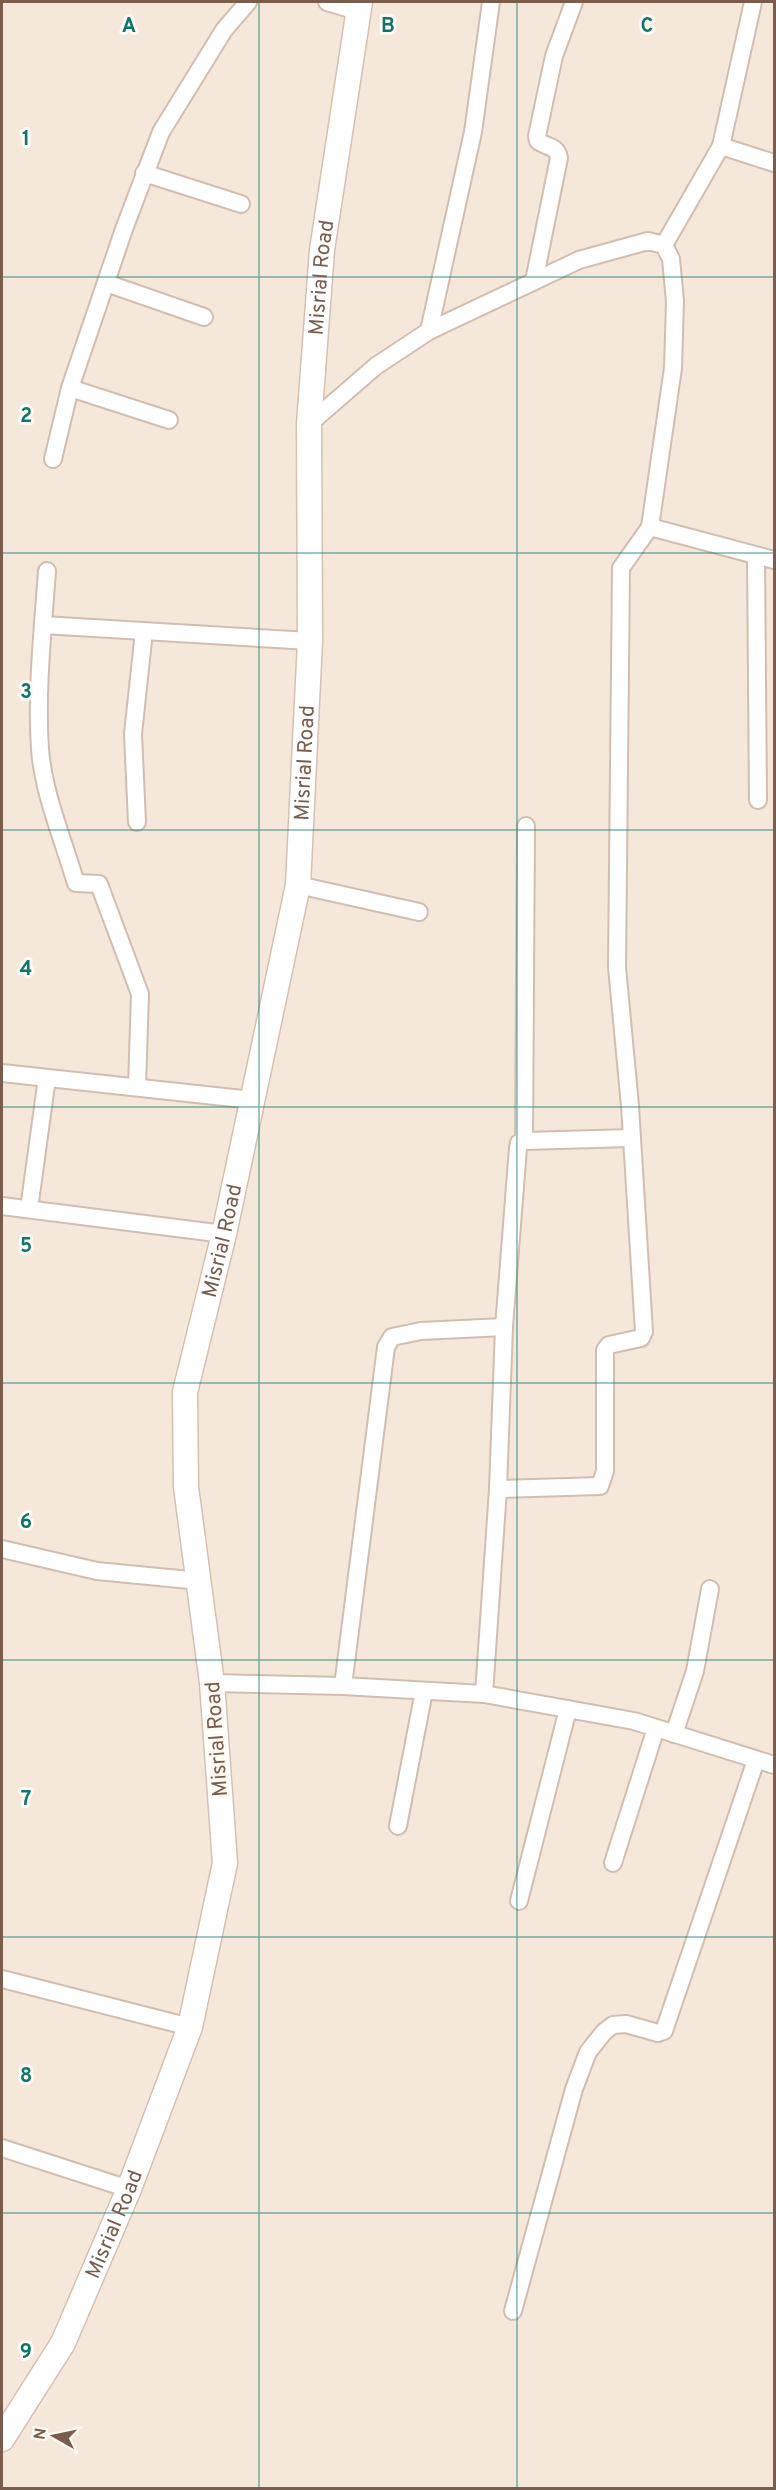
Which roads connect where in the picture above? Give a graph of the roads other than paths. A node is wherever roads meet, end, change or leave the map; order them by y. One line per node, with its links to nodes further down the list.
1 (248, 2): 9 (street)
2 (327, 2): 6 (street)
3 (491, 2): 15 (street)
4 (574, 2): 12 (street)
5 (753, 2): 7 (street)
6 (358, 6): 18 (main road, Misrial Road)
7 (721, 146): 8 (street); 11 (street)
8 (774, 163)
9 (144, 173): 10 (street); 13 (street)
10 (241, 204)
11 (664, 245): 12 (street); 20 (street)
12 (534, 281): 15 (street)
13 (106, 283): 14 (street); 16 (street)
14 (204, 317)
15 (429, 331): 18 (street)
16 (70, 388): 17 (street); 19 (street)
17 (169, 420)
18 (309, 424): 26 (main road, Misrial Road)
19 (53, 459)
20 (650, 527): 21 (street); 36 (street)
21 (756, 557): 22 (street); 27 (street)
22 (774, 560)
23 (47, 571): 24 (street)
24 (43, 625): 25 (street); 34 (street)
25 (144, 631): 26 (street); 28 (street)
26 (310, 641): 30 (main road, Misrial Road)
27 (758, 800)
28 (137, 822)
29 (526, 826): 37 (street)
30 (298, 885): 31 (street); 35 (main road, Misrial Road)
31 (419, 912)
32 (2, 1072): 33 (street)
33 (47, 1078): 34 (street); 39 (street)
34 (137, 1087): 35 (street)
35 (252, 1100): 40 (main road, Misrial Road)
36 (632, 1138): 37 (street); 42 (street)
37 (524, 1141): 41 (street)
38 (2, 1206): 39 (street)
39 (29, 1209): 40 (street)
40 (224, 1234): 44 (main road, Misrial Road)
41 (504, 1327): 42 (street); 47 (street)
42 (498, 1489): 49 (street)
43 (2, 1549): 44 (street)
44 (200, 1581): 46 (main road, Misrial Road)
45 (710, 1589): 52 (street)
46 (212, 1683): 47 (street); 59 (main road, Misrial Road)
47 (343, 1686): 48 (street)
48 (424, 1691): 49 (street); 55 (street)
49 (484, 1694): 50 (street)
50 (568, 1709): 51 (street); 57 (street)
51 (656, 1728): 52 (street); 56 (street)
52 (674, 1734): 53 (street)
53 (756, 1760): 54 (street); 62 (street)
54 (774, 1765)
55 (398, 1826)
56 (613, 1863)
57 (519, 1900)
58 (2, 1979): 59 (street)
59 (190, 2027): 61 (main road, Misrial Road)
60 (2, 2148): 61 (street)
61 (129, 2189): 63 (main road, Misrial Road)
62 (513, 2311)
63 (2, 2439)

